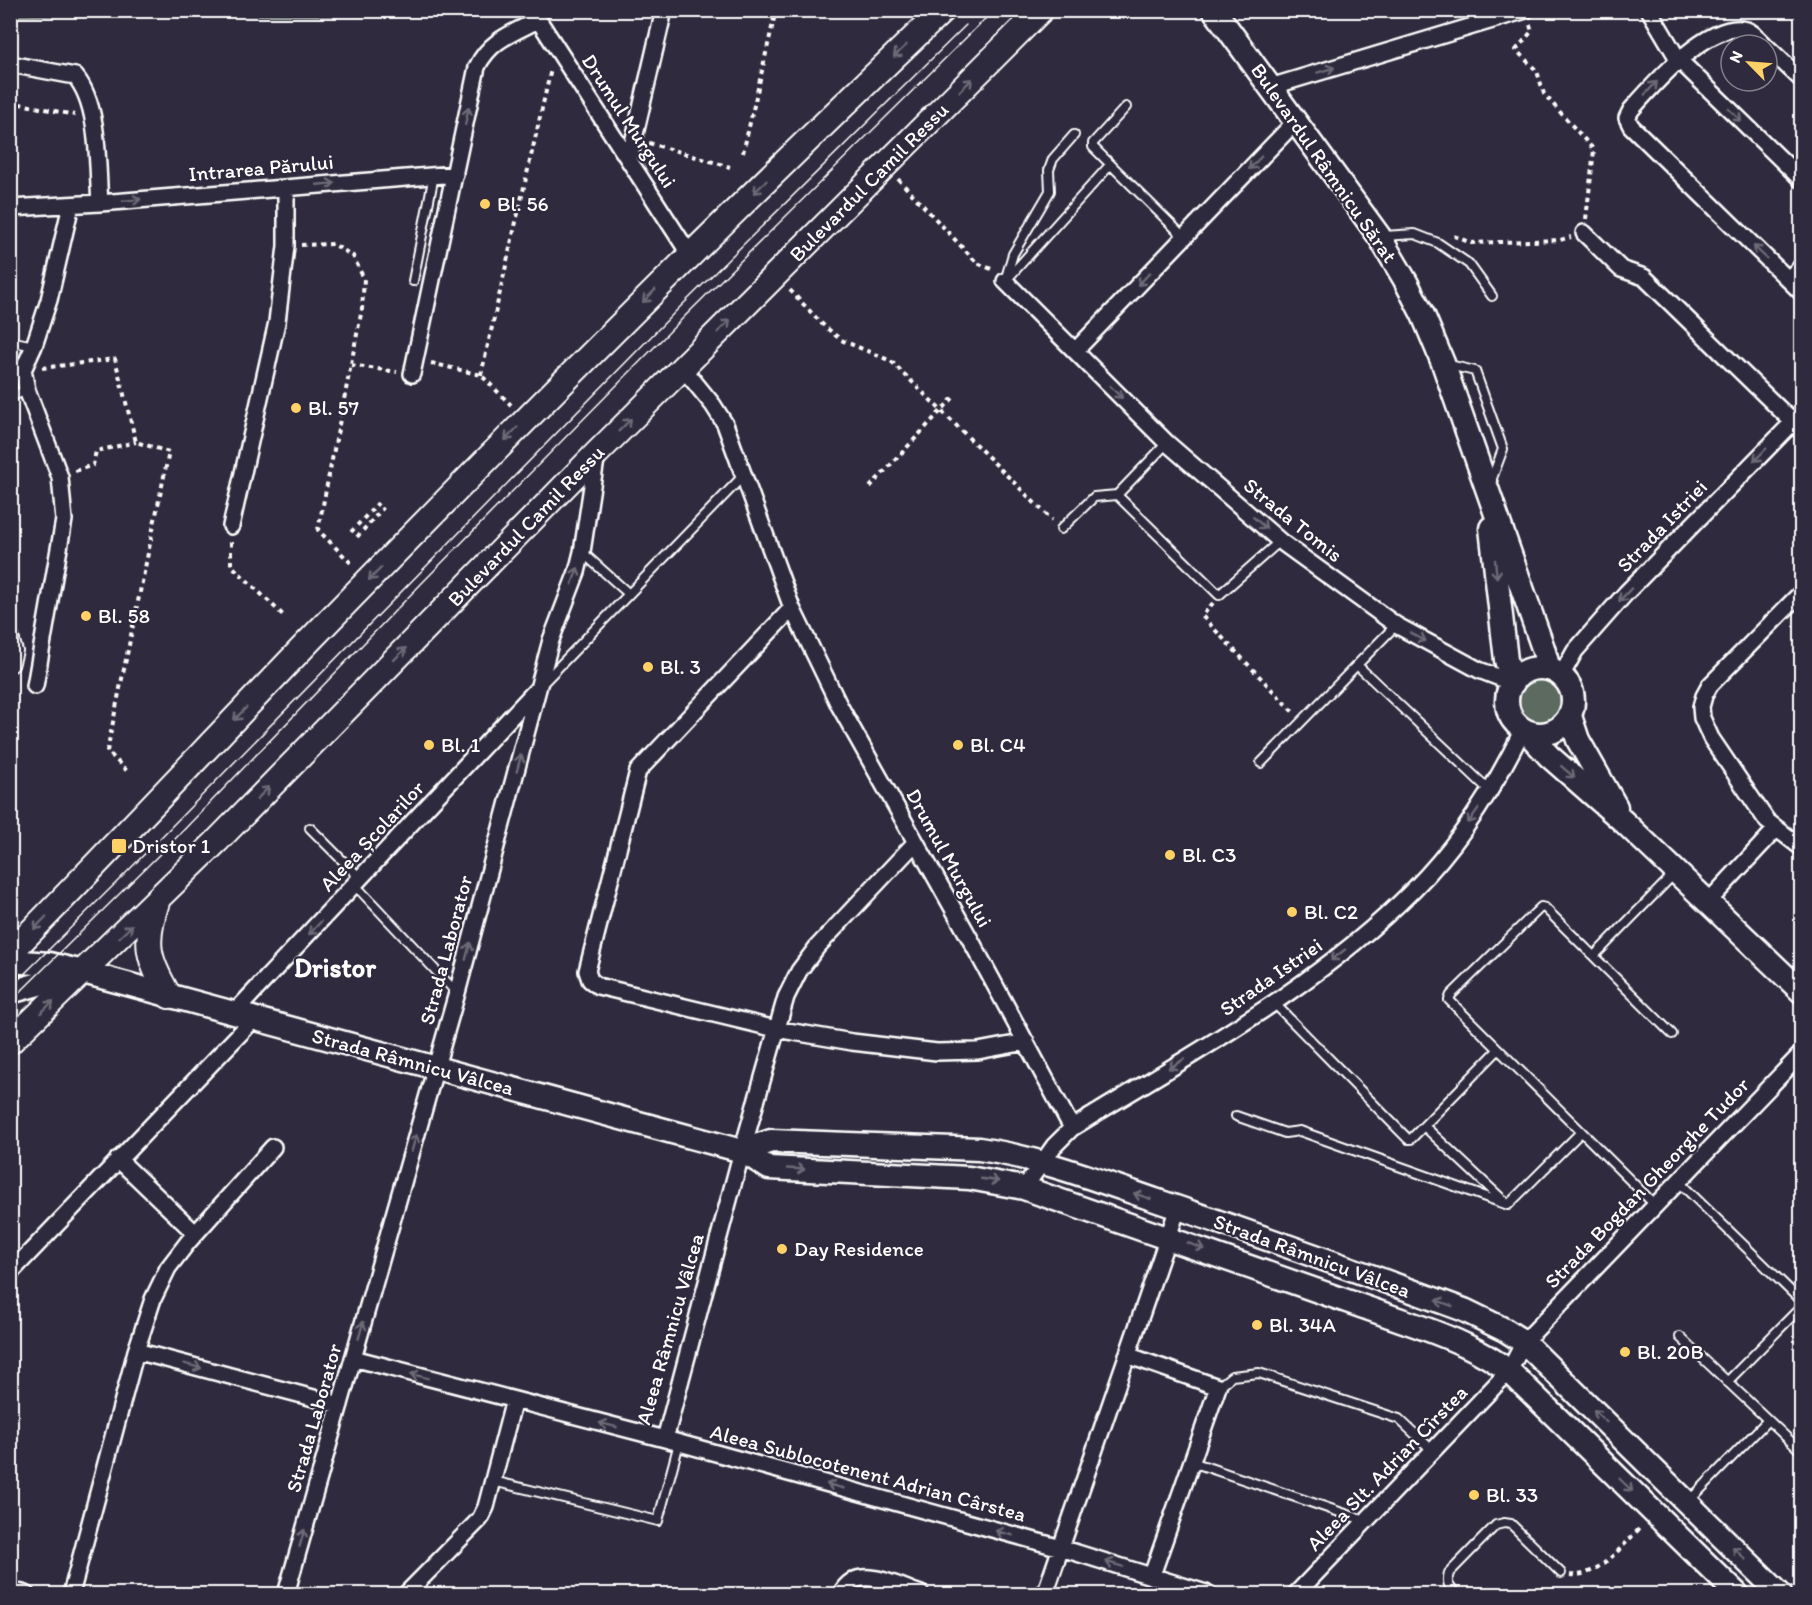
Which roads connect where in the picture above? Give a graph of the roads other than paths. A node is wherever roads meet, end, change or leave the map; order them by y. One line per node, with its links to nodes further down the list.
1 (664, 10): 19 (street)
2 (943, 10): 31 (main road, one-way to 31)
3 (1041, 10): 42 (main road, Bulevardul Camil Ressu, one-way to 3)
4 (1214, 10): 15 (street, Bulevardul Râmnicu Sărat)
5 (1649, 10): 12 (street)
6 (1524, 11): 15 (street, one-way to 6)
7 (535, 15): 19 (street, Drumul Murgului); 21 (street, one-way to 7)
8 (1722, 33): 9 (street)
9 (1752, 33)
10 (1719, 35): 12 (street)
11 (1779, 58): 14 (street)
12 (1678, 59): 23 (street, one-way to 23); 34 (street, one-way to 12)
13 (10, 64): 25 (street)
14 (1801, 79)
15 (1270, 87): 17 (street, Bulevardul Râmnicu Sărat)
16 (1126, 107): 20 (lane)
17 (1296, 121): 29 (street, Bulevardul Râmnicu Sărat); 30 (street, one-way to 30)
18 (1074, 135): 33 (lane)
19 (629, 160): 31 (street, Drumul Murgului)
20 (1110, 165): 30 (lane); 33 (lane)
21 (455, 174): 22 (street, Intrarea Părului); 41 (street)
22 (434, 175): 24 (street, Intrarea Părului, one-way to 22); 35 (lane)
23 (1802, 180)
24 (286, 188): 25 (street, Intrarea Părului, one-way to 24); 51 (street)
25 (100, 202): 26 (street, Intrarea Părului)
26 (71, 205): 27 (street, Intrarea Părului); 39 (street)
27 (10, 208)
28 (1584, 233): 45 (street)
29 (1379, 236): 37 (lane); 49 (street, Bulevardul Râmnicu Sărat)
30 (1184, 237): 40 (street, one-way to 40)
31 (690, 255): 79 (main road, one-way to 79)
32 (1802, 266): 34 (street)
33 (1000, 276): 40 (street, Strada Tomis)
34 (1788, 279): 36 (street)
35 (413, 281)
36 (1802, 293)
37 (1492, 296)
38 (10, 341): 39 (lane)
39 (34, 346): 43 (street)
40 (1075, 351): 46 (street, Strada Tomis, one-way to 46)
41 (414, 367)
42 (682, 368): 47 (main road, Bulevardul Camil Ressu, one-way to 42); 48 (street, Drumul Murgului)
43 (27, 390): 44 (lane); 64 (street)
44 (10, 397)
45 (1798, 422): 62 (street, Strada Istriei, one-way to 62)
46 (1167, 443): 50 (lane); 53 (street, Strada Tomis, one-way to 53)
47 (597, 453): 54 (street, Strada Laborator); 77 (main road, Bulevardul Camil Ressu, one-way to 47)
48 (744, 476): 56 (lane); 57 (street, Drumul Murgului)
49 (1487, 490): 62 (street, Bulevardul Râmnicu Sărat); 63 (street, Bulevardul Râmnicu Sărat, one-way to 63)
50 (1117, 495): 52 (lane); 53 (lane)
51 (231, 526)
52 (1061, 529)
53 (1280, 541): 59 (street, Strada Tomis)
54 (582, 552): 56 (lane); 65 (street, Strada Laborator, one-way to 54)
55 (1802, 592): 72 (street)
56 (629, 594): 65 (lane)
57 (792, 608): 73 (street, Drumul Murgului); 89 (street)
58 (10, 623): 61 (lane)
59 (1396, 625): 60 (lane); 63 (street, Strada Tomis, one-way to 63)
60 (1357, 665): 68 (lane); 69 (lane)
61 (10, 669)
62 (1555, 673): 63 (street); 66 (street)
63 (1513, 683): 67 (street)
64 (35, 686)
65 (540, 686): 76 (street, Aleea Școlarilor); 85 (street, Strada Laborator, one-way to 65)
66 (1570, 716): 67 (street); 70 (street)
67 (1525, 730): 69 (street, Strada Istriei); 70 (street, one-way to 70)
68 (1261, 763)
69 (1490, 791): 87 (street, Strada Istriei, one-way to 87)
70 (1624, 822): 75 (street)
71 (310, 828): 76 (lane)
72 (1776, 829): 74 (street); 78 (street)
73 (915, 843): 89 (street, Aleea Râmnicu Vâlcea); 92 (street, Drumul Murgului)
74 (1802, 848)
75 (1676, 872): 78 (street); 80 (lane)
76 (358, 882): 85 (lane); 88 (street, Aleea Școlarilor, one-way to 88)
77 (157, 900): 82 (main road, Bulevardul Camil Ressu, one-way to 77); 86 (main road)
78 (1708, 902): 84 (street)
79 (10, 953)
80 (1594, 956): 90 (lane); 93 (lane)
81 (10, 961): 82 (street, Strada Râmnicu Vâlcea)
82 (83, 972): 83 (street); 86 (street, Strada Râmnicu Vâlcea); 91 (main road, Bulevardul Camil Ressu, one-way to 82)
83 (10, 992)
84 (1802, 992)
85 (457, 993): 95 (street, Strada Laborator)
86 (169, 996): 88 (street, Strada Râmnicu Vâlcea)
87 (1275, 1004): 97 (lane); 98 (street, Strada Istriei, one-way to 98)
88 (244, 1016): 95 (street, Strada Râmnicu Vâlcea); 102 (street, Aleea Școlarilor)
89 (776, 1029): 92 (street); 101 (street, Aleea Râmnicu Vâlcea)
90 (1672, 1034)
91 (10, 1042)
92 (1026, 1042): 98 (street, Drumul Murgului)
93 (1498, 1050): 97 (lane); 99 (lane)
94 (1802, 1053): 104 (street, Strada Bogdan Gheorghe Tudor)
95 (436, 1068): 101 (street, Strada Râmnicu Vâlcea); 117 (street, Strada Laborator, one-way to 95)
96 (1236, 1116): 106 (lane)
97 (1424, 1126): 106 (lane)
98 (1072, 1128): 103 (street, Strada Istriei)
99 (1581, 1132): 106 (lane); 107 (lane)
100 (273, 1147): 109 (street)
101 (742, 1151): 103 (street, Strada Râmnicu Vâlcea); 105 (street, Strada Râmnicu Vâlcea, one-way to 105); 124 (street, Aleea Râmnicu Vâlcea)
102 (118, 1159): 109 (street); 111 (street, Aleea Școlarilor)
103 (1042, 1162): 105 (street, Strada Istriei); 108 (street, Strada Râmnicu Vâlcea, one-way to 103)
104 (1678, 1181): 107 (street, Strada Bogdan Gheorghe Tudor); 112 (lane)
105 (1024, 1188): 110 (street, Strada Râmnicu Vâlcea)
106 (1508, 1205)
107 (1655, 1205): 114 (street, Strada Bogdan Gheorghe Tudor)
108 (1178, 1208): 110 (street); 114 (street, Strada Râmnicu Vâlcea, one-way to 108)
109 (195, 1233): 115 (street)
110 (1168, 1237): 116 (street); 118 (street, Strada Râmnicu Vâlcea, one-way to 118)
111 (11, 1270)
112 (1802, 1304): 119 (lane)
113 (1680, 1337): 119 (lane)
114 (1524, 1342): 118 (street, Strada Bogdan Gheorghe Tudor); 129 (street, Strada Râmnicu Vâlcea, one-way to 114)
115 (136, 1351): 122 (street, one-way to 122); 136 (street)
116 (1127, 1354): 120 (street); 131 (street)
117 (353, 1358): 121 (street, Aleea Râmnicu Vâlcea, one-way to 117); 122 (street, Strada Laborator)
118 (1509, 1371): 125 (street, Aleea Slt. Adrian Cîrstea); 145 (street, Strada Râmnicu Vâlcea, one-way to 145)
119 (1727, 1382): 123 (lane)
120 (1218, 1387): 125 (lane); 127 (street)
121 (514, 1400): 124 (street, Aleea Râmnicu Vâlcea, one-way to 121); 128 (street)
122 (340, 1405): 137 (street, Strada Laborator, one-way to 122)
123 (1768, 1420): 126 (lane); 129 (lane)
124 (672, 1441): 128 (lane); 131 (street, Aleea Sublocotenent Adrian Cârstea, one-way to 124)
125 (1433, 1451): 130 (street, Aleea Slt. Adrian Cîrstea)
126 (1802, 1452)
127 (1192, 1462): 130 (lane); 133 (street)
128 (493, 1481): 138 (street)
129 (1688, 1503): 146 (street, Strada Râmnicu Vâlcea, one-way to 129)
130 (1366, 1521): 143 (street, Aleea Slt. Adrian Cîrstea)
131 (1061, 1548): 133 (street, Aleea Sublocotenent Adrian Cârstea, one-way to 131); 141 (street)
132 (1561, 1573): 144 (lane)
133 (1152, 1575): 142 (street, Aleea Sublocotenent Adrian Cârstea)
134 (10, 1590): 135 (street)
135 (26, 1594)
136 (71, 1594)
137 (286, 1594)
138 (406, 1594)
139 (841, 1594): 140 (street)
140 (921, 1594)
141 (1045, 1594)
142 (1209, 1594)
143 (1296, 1594)
144 (1456, 1594)
145 (1737, 1594)
146 (1780, 1594)

